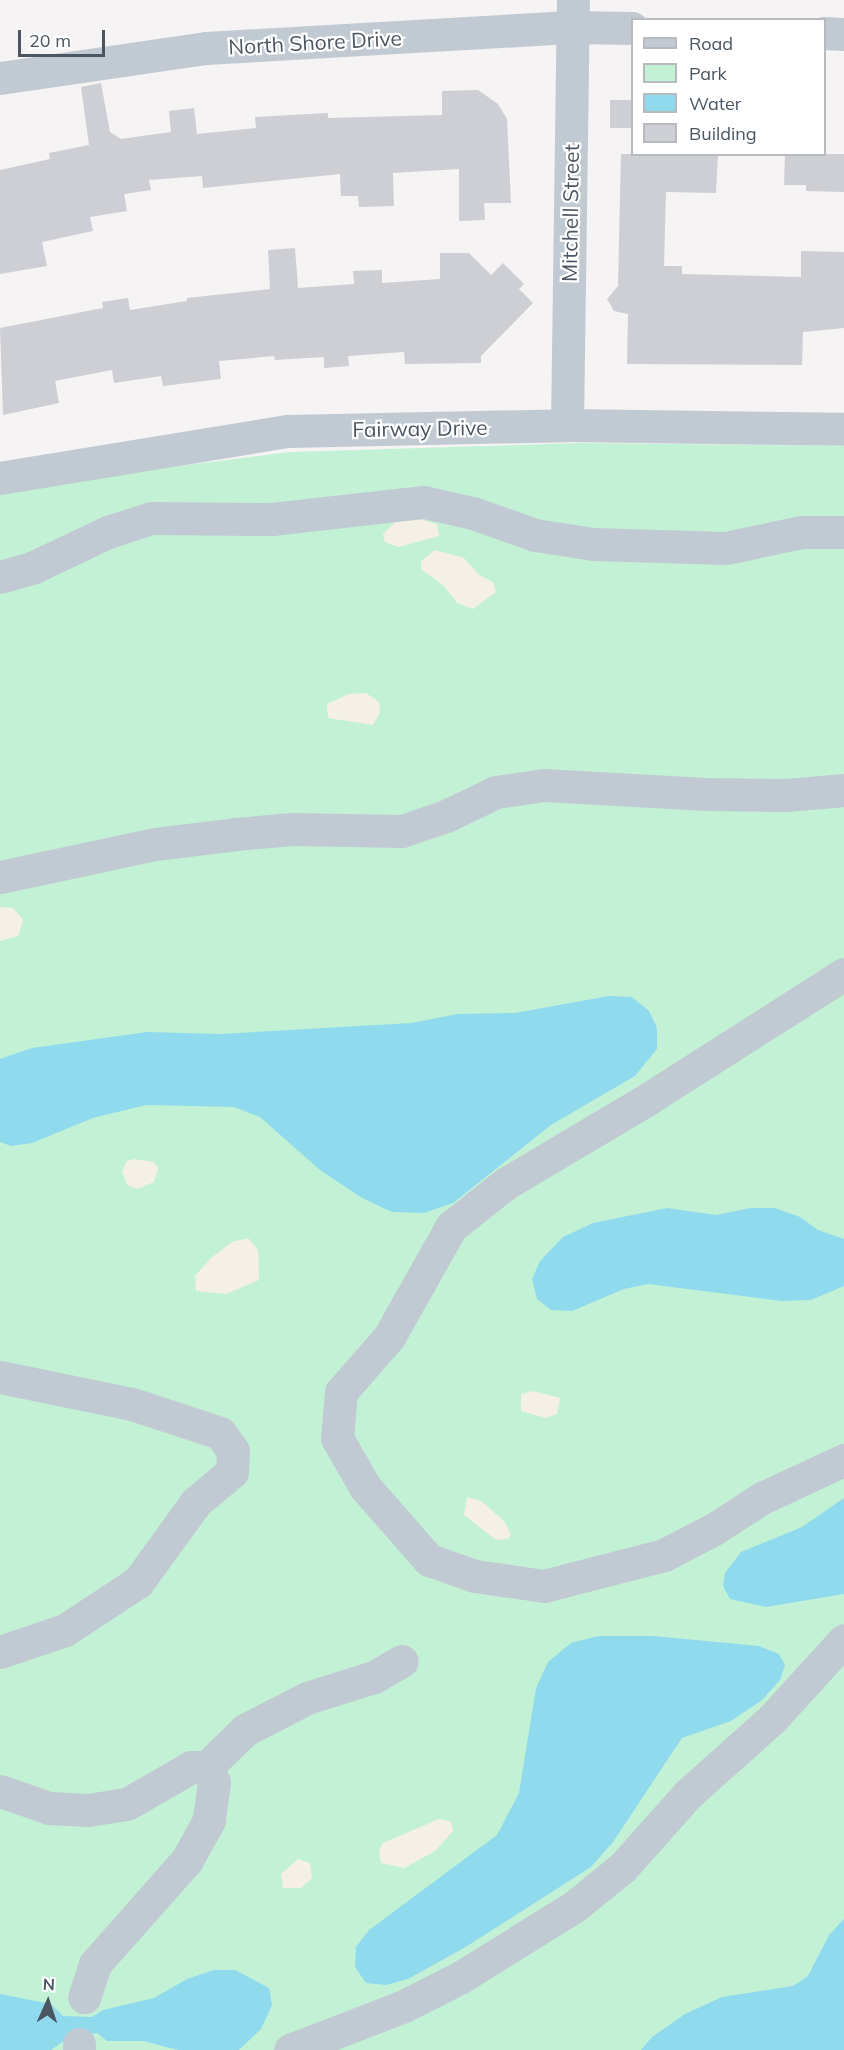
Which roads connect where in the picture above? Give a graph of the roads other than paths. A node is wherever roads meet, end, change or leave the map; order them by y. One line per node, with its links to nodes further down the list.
1 (573, 14): 2 (street, North Shore Drive); 5 (street, North Shore Drive); 6 (street, Mitchell Street)
2 (631, 28)
3 (826, 33): 4 (street)
4 (844, 34)
5 (0, 78)
6 (567, 425): 7 (street, Fairway Drive); 8 (street, Fairway Drive)
7 (844, 429)
8 (0, 478)
9 (844, 532): 10 (street)
10 (0, 577)
11 (844, 790): 12 (street)
12 (0, 877)
13 (844, 974): 15 (street)
14 (0, 1377): 17 (street)
15 (844, 1460)
16 (844, 1640): 22 (street)
17 (0, 1652)
18 (402, 1661): 19 (street)
19 (207, 1767): 20 (street); 21 (street)
20 (0, 1791)
21 (84, 1997)
22 (290, 2050)

